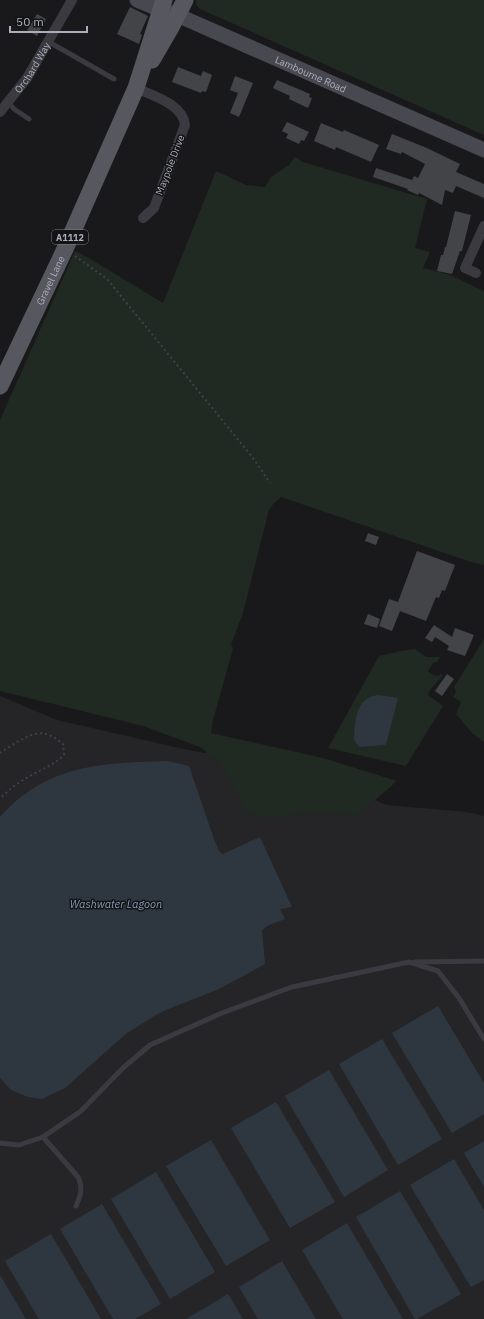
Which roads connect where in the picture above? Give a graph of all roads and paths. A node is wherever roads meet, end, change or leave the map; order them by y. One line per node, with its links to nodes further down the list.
1 (72, 0): 5 (street, Orchard Way)
2 (137, 0): 3 (main road)
3 (162, 5): 4 (main road); 7 (main road, Gravel Lane / A1112)
4 (179, 5): 7 (main road, Gravel Lane / A1112); 11 (main road, Lambourne Road)
5 (49, 42): 6 (lane); 8 (street, Orchard Way)
6 (114, 79)
7 (136, 87): 12 (street, Maypole Drive); 14 (main road, Gravel Lane / A1112)
8 (9, 103): 9 (street, Orchard Way); 10 (lane)
9 (0, 112)
10 (29, 119)
11 (484, 150)
12 (143, 218)
13 (484, 226): 15 (street)
14 (65, 249): 16 (main road, Gravel Lane / A1112); 18 (path)
15 (476, 273)
16 (4, 368): 17 (main road, Gravel Lane / A1112)
17 (0, 386)
18 (270, 483)
19 (0, 752): 20 (path)
20 (0, 799)
21 (484, 961): 22 (lane)
22 (409, 962): 23 (lane); 24 (lane)
23 (484, 1039)
24 (43, 1137): 25 (lane); 26 (lane)
25 (0, 1143)
26 (76, 1206)

